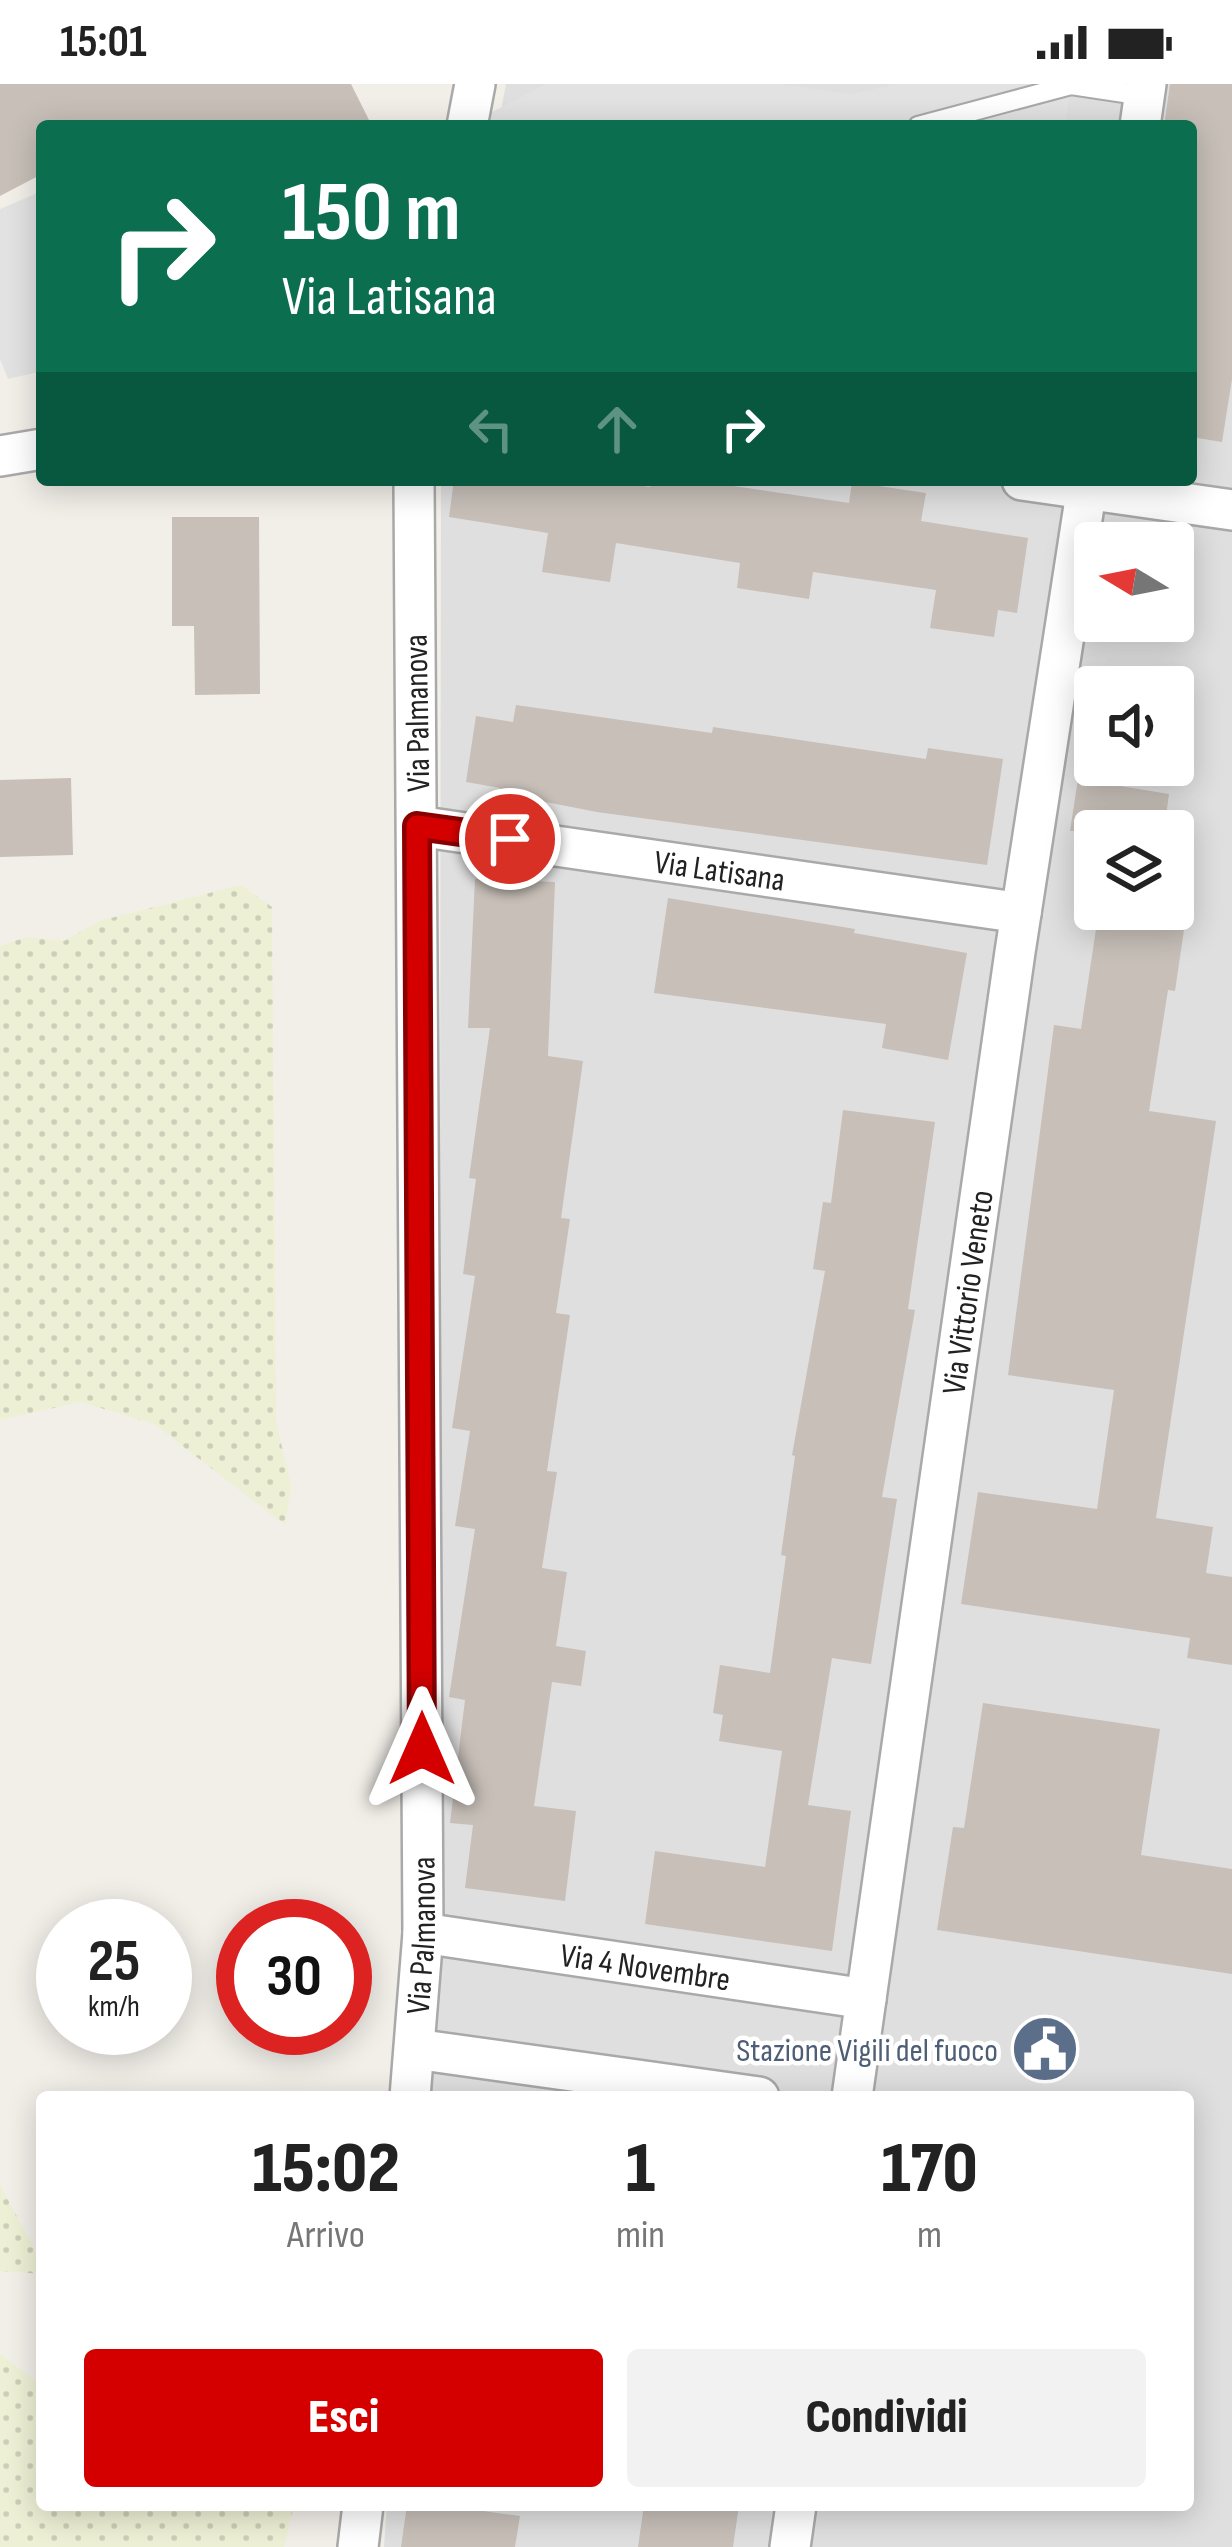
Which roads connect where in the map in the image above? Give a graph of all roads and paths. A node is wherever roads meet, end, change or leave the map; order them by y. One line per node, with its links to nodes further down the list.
1 (475, 84): 3 (street)
2 (1143, 102): 4 (lane)
3 (468, 120)
4 (941, 120)
5 (36, 449): 6 (street)
6 (0, 456)
7 (414, 486): 11 (street, Via Palmanova)
8 (1087, 486): 12 (street, Via Vittorio Veneto)
9 (1098, 486): 10 (street)
10 (1232, 510)
11 (417, 826): 12 (street, Via Latisana); 13 (street, Via Palmanova)
12 (1021, 913): 14 (street, Via Vittorio Veneto)
13 (423, 1933): 14 (street, Via 4 Novembre); 15 (street, Via Palmanova)
14 (866, 1999): 18 (street, Via Vittorio Veneto)
15 (415, 2049): 16 (street, Via Palmanova); 17 (street)
16 (411, 2091)
17 (715, 2091)
18 (853, 2091)
19 (362, 2511): 21 (street)
20 (795, 2511): 22 (street)
21 (358, 2547)
22 (790, 2547)

